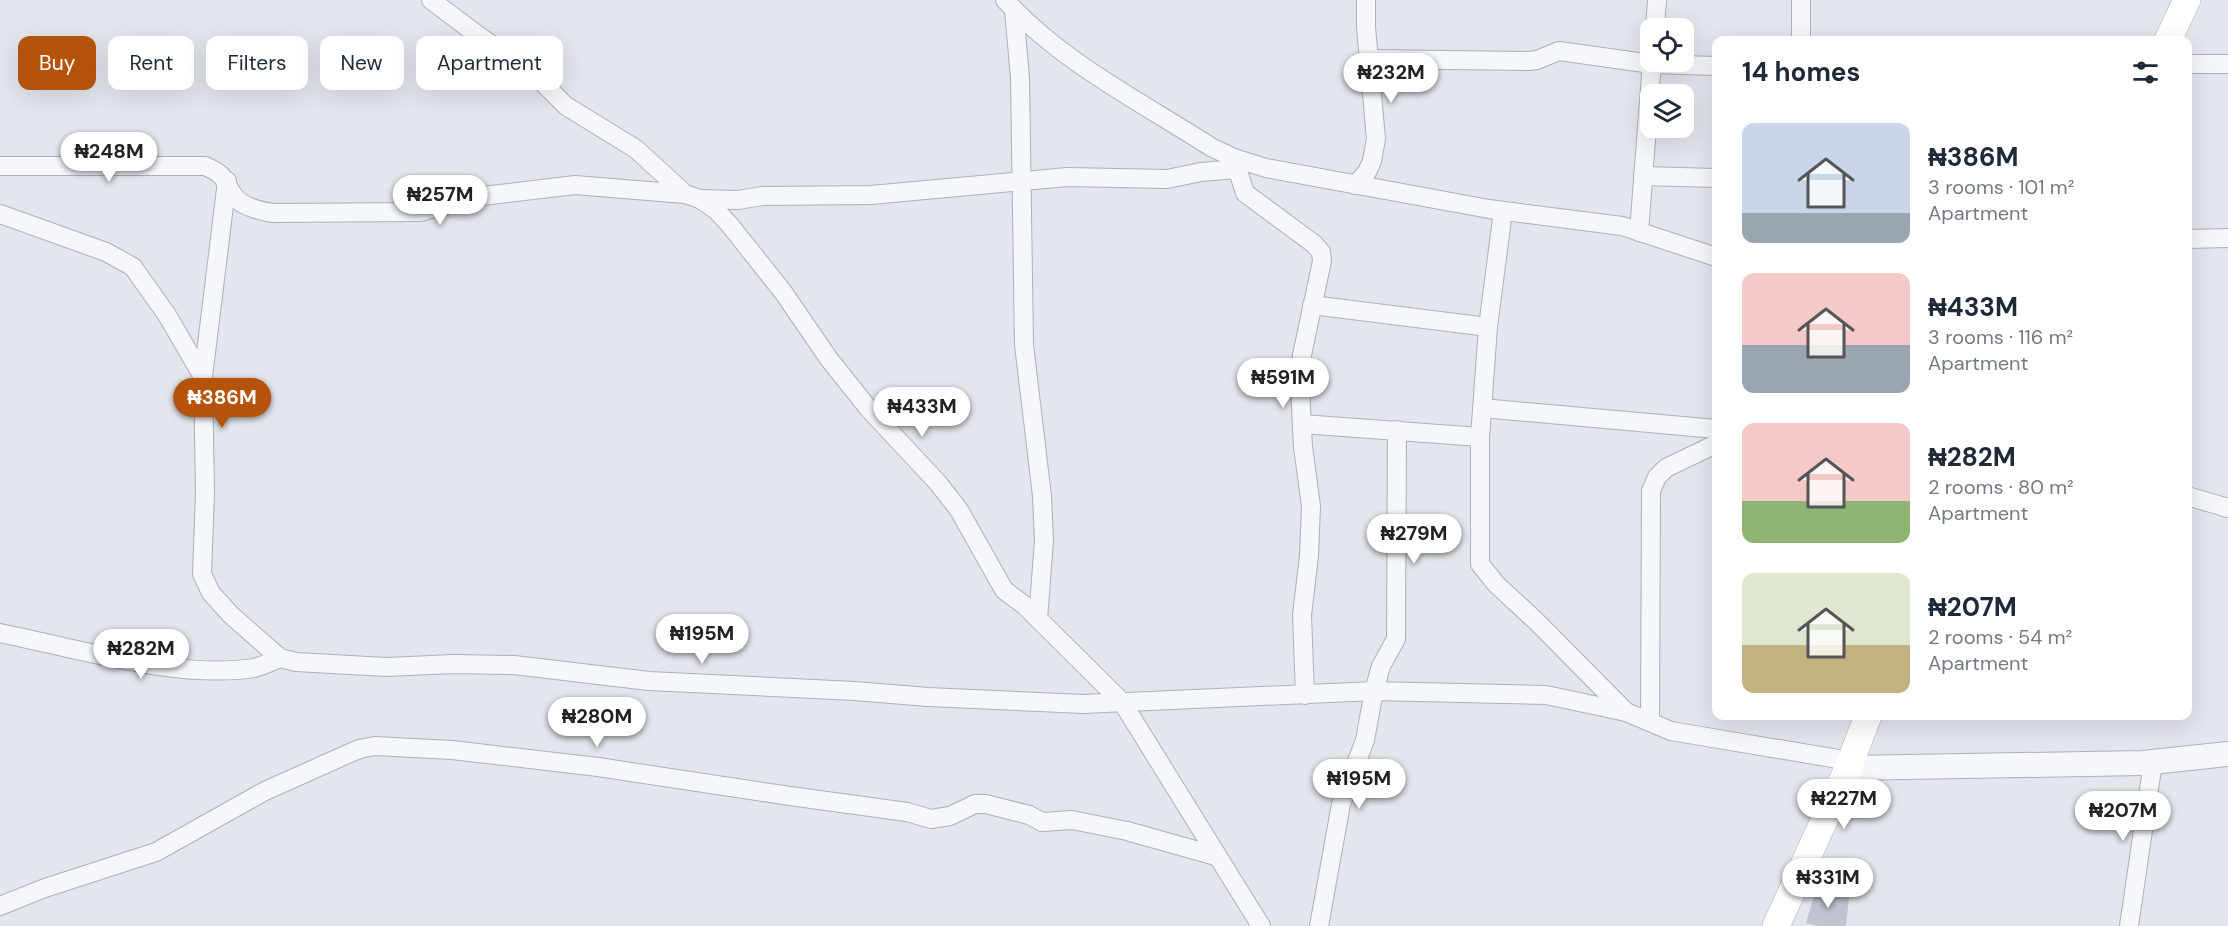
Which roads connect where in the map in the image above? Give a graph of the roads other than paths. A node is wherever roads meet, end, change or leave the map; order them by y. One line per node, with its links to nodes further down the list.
1 (431, 0): 24 (street)
2 (1366, 0): 10 (street)
3 (1657, 0): 7 (street)
4 (1801, 0): 8 (street)
5 (2187, 0): 9 (main road)
6 (1010, 5): 17 (street); 21 (street)
7 (1656, 18)
8 (1801, 36)
9 (2170, 36)
10 (1369, 58): 11 (street); 23 (street)
11 (1640, 61)
12 (2192, 64): 13 (street)
13 (2228, 64)
14 (1694, 65): 15 (street)
15 (1712, 66)
16 (1651, 72): 19 (street)
17 (1236, 164): 21 (street); 23 (street); 31 (street)
18 (0, 166): 22 (street)
19 (1643, 176): 20 (street); 27 (street)
20 (1712, 178)
21 (1021, 180): 24 (street); 42 (street)
22 (227, 181): 24 (street); 33 (street)
23 (1355, 185): 25 (street)
24 (692, 197): 42 (street)
25 (1503, 211): 27 (street); 32 (street)
26 (0, 214): 33 (street)
27 (1640, 232): 30 (street)
28 (2228, 238): 29 (street)
29 (2192, 239)
30 (1712, 256)
31 (1312, 305): 32 (street); 35 (street)
32 (1488, 327): 34 (street)
33 (202, 378): 44 (street)
34 (1482, 408): 36 (street); 38 (street)
35 (1302, 424): 37 (street); 46 (street)
36 (1712, 429)
37 (1396, 430): 38 (street); 45 (street)
38 (1480, 437): 48 (street)
39 (1712, 446): 50 (street)
40 (2192, 497): 41 (street)
41 (2228, 508)
42 (1038, 619): 47 (street)
43 (0, 633): 44 (street)
44 (280, 658): 47 (street)
45 (1374, 691): 46 (street); 48 (street); 57 (street)
46 (1305, 695): 47 (street)
47 (1122, 702): 54 (street)
48 (1626, 712): 50 (street)
49 (1866, 720): 53 (main road)
50 (1650, 722): 53 (street)
51 (2228, 754): 52 (street)
52 (2152, 762): 53 (street); 59 (street)
53 (1849, 764): 58 (main road)
54 (1216, 856): 55 (street); 56 (street)
55 (0, 906)
56 (1261, 926)
57 (1319, 926)
58 (1776, 926)
59 (2129, 926)

